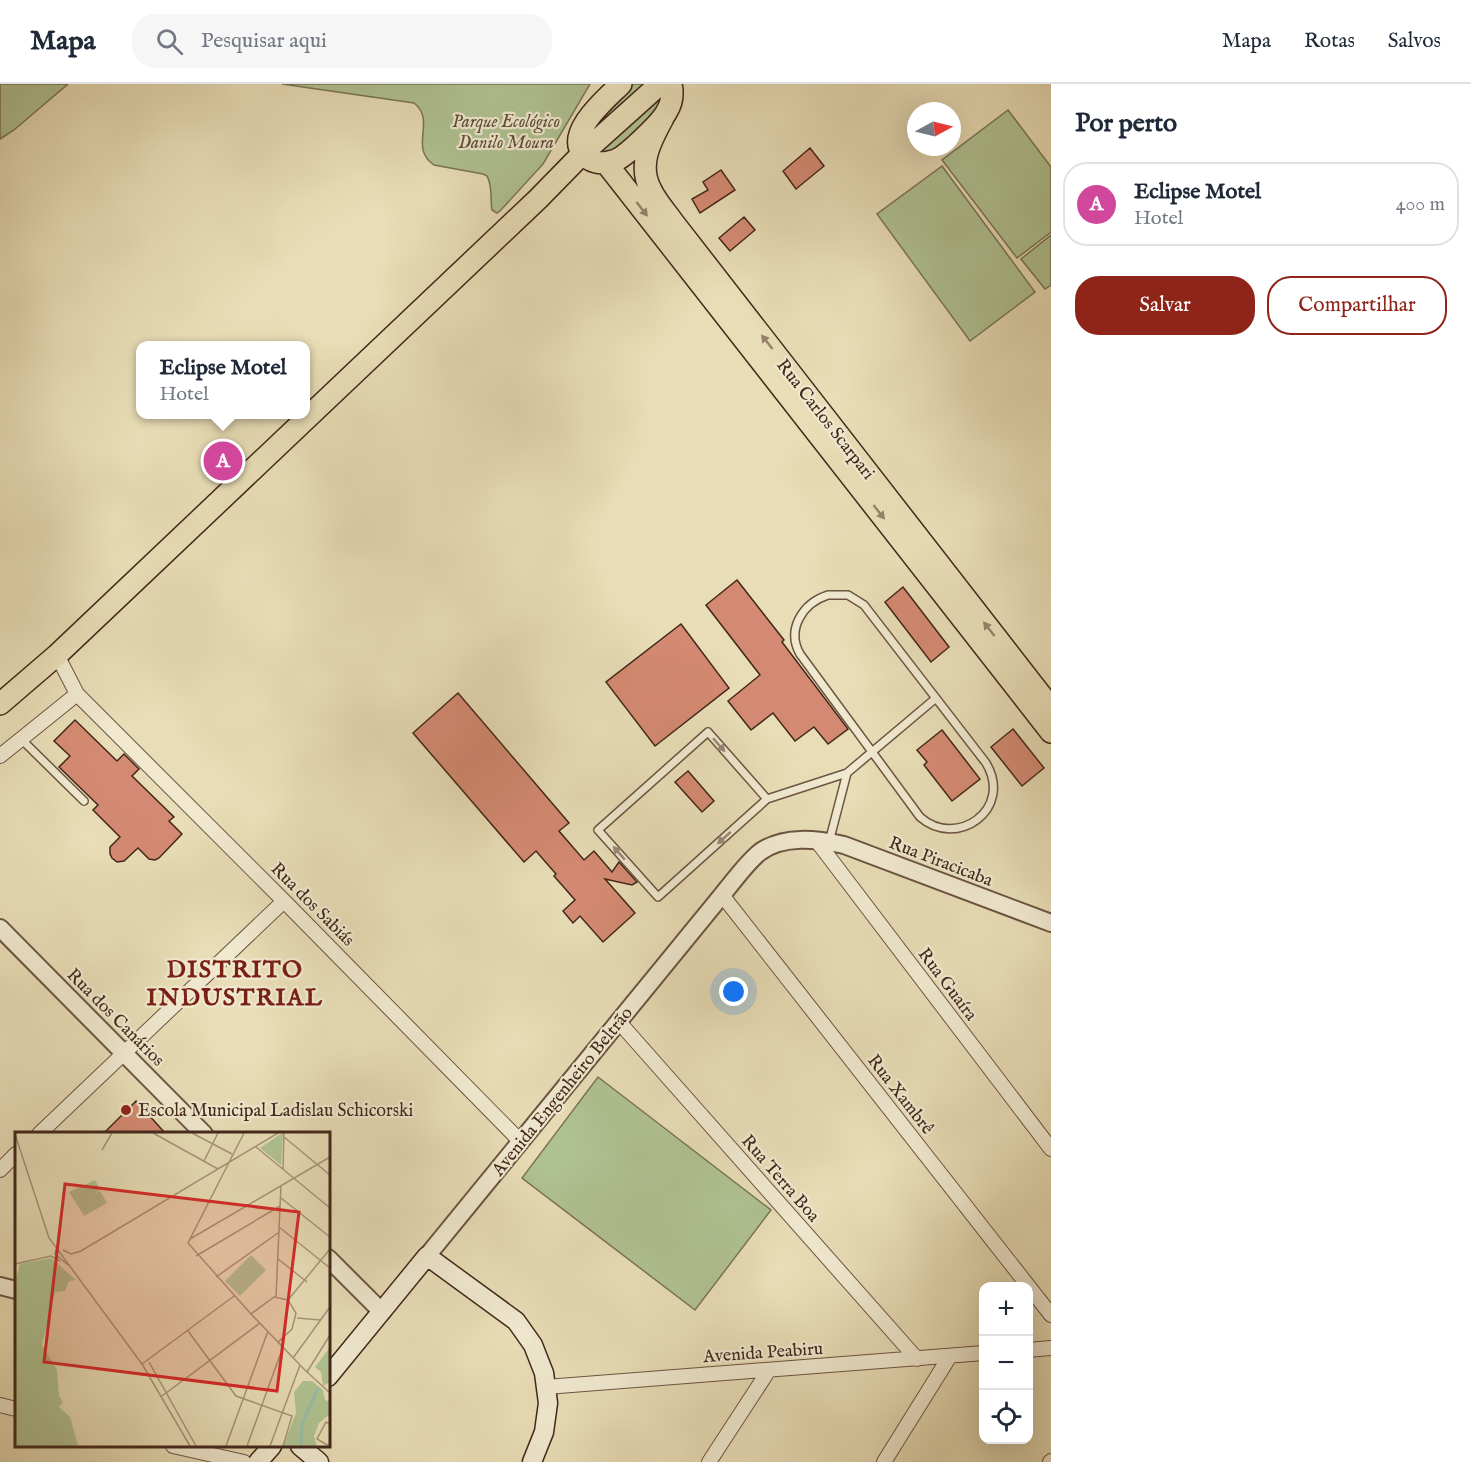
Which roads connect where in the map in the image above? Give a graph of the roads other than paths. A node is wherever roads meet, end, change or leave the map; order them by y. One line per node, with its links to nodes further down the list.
1 (606, 84): 4 (street)
2 (621, 84): 4 (main road)
3 (670, 85): 5 (main road, Rua Carlos Scarpari); 7 (main road)
4 (596, 109): 6 (main road)
5 (663, 118): 7 (main road); 9 (main road, Rua Carlos Scarpari)
6 (580, 133): 7 (main road); 8 (main road)
7 (596, 160): 8 (main road); 9 (main road, Rua Carlos Scarpari, one-way to 9)
8 (538, 199): 10 (main road)
9 (683, 248): 16 (main road, Rua Carlos Scarpari, one-way to 9); 17 (main road, Rua Carlos Scarpari, one-way to 17)
10 (310, 415)
11 (306, 419): 12 (main road)
12 (57, 655): 13 (street, Rua dos Sabiás); 15 (main road)
13 (77, 694): 18 (street); 26 (street, Rua dos Sabiás)
14 (936, 698): 19 (lane); 19 (lane); 19 (lane)
15 (0, 704)
16 (1051, 708)
17 (1051, 732)
18 (21, 740): 20 (street); 23 (lane)
19 (872, 752): 21 (lane)
20 (0, 756)
21 (848, 773): 22 (lane); 24 (lane)
22 (767, 799): 22 (lane, one-way to 22)
23 (84, 801)
24 (823, 841): 25 (street, Avenida Engenheiro Beltrão); 27 (street, Rua Piracicaba); 34 (street, Rua Guaíra)
25 (722, 895): 29 (street, Avenida Engenheiro Beltrão); 42 (street, Rua Xambrê)
26 (284, 901): 30 (street); 33 (street, Rua dos Sabiás)
27 (1051, 923)
28 (0, 928): 30 (street, Rua dos Canários)
29 (619, 1022): 33 (street, Avenida Engenheiro Beltrão); 47 (street, Rua Terra Boa)
30 (124, 1053): 31 (street); 32 (street, Rua dos Canários)
31 (41, 1132)
32 (202, 1132)
33 (521, 1142): 37 (street, Avenida Engenheiro Beltrão)
34 (1051, 1149)
35 (15, 1155): 36 (street)
36 (0, 1170)
37 (427, 1256): 41 (main road, Avenida Engenheiro Beltrão); 50 (main road)
38 (330, 1260): 41 (street)
39 (0, 1286): 40 (street)
40 (15, 1290)
41 (382, 1312): 48 (main road, Avenida Engenheiro Beltrão)
42 (1051, 1315)
43 (1051, 1348): 44 (street)
44 (1033, 1350)
45 (979, 1353): 46 (street, Avenida Peabiru)
46 (950, 1356): 47 (street, Avenida Peabiru); 61 (street)
47 (917, 1359): 49 (street, Avenida Peabiru)
48 (334, 1362)
49 (770, 1370): 50 (street, Avenida Peabiru); 60 (street)
50 (546, 1387): 56 (main road)
51 (0, 1405): 52 (street)
52 (15, 1409)
53 (177, 1447): 57 (street)
54 (271, 1447): 58 (main road)
55 (301, 1447): 59 (main road)
56 (537, 1460)
57 (244, 1462)
58 (258, 1462)
59 (320, 1462)
60 (709, 1462)
61 (884, 1462)

